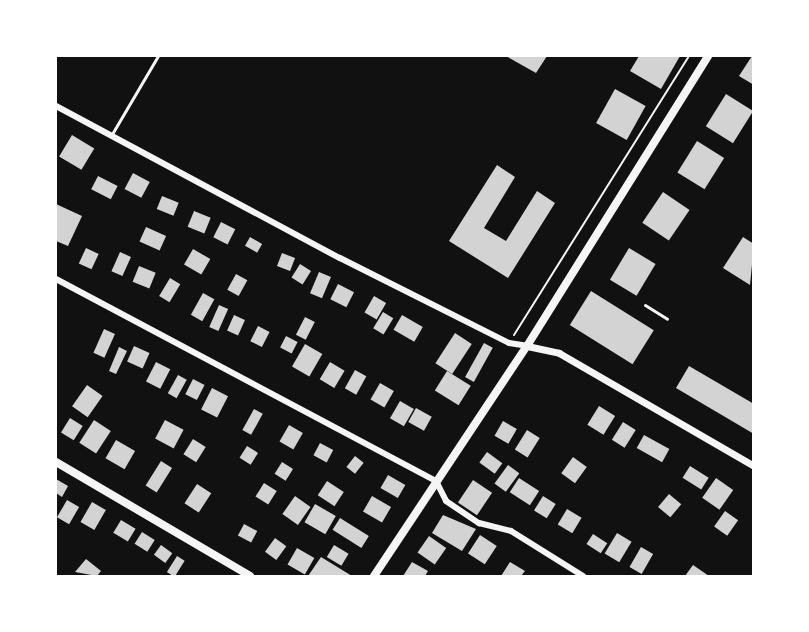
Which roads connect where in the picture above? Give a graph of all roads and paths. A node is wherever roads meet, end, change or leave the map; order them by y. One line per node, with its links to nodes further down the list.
1 (158, 56): 5 (lane)
2 (689, 56): 9 (path)
3 (708, 56): 10 (main road)
4 (56, 106): 5 (street)
5 (111, 136): 9 (street)
6 (56, 279): 13 (street)
7 (645, 305): 8 (lane)
8 (667, 319)
9 (509, 343): 10 (street)
10 (527, 346): 12 (street); 13 (main road)
11 (56, 462): 14 (main road)
12 (753, 466)
13 (436, 482): 15 (main road); 16 (street)
14 (250, 576)
15 (374, 576)
16 (583, 576)

